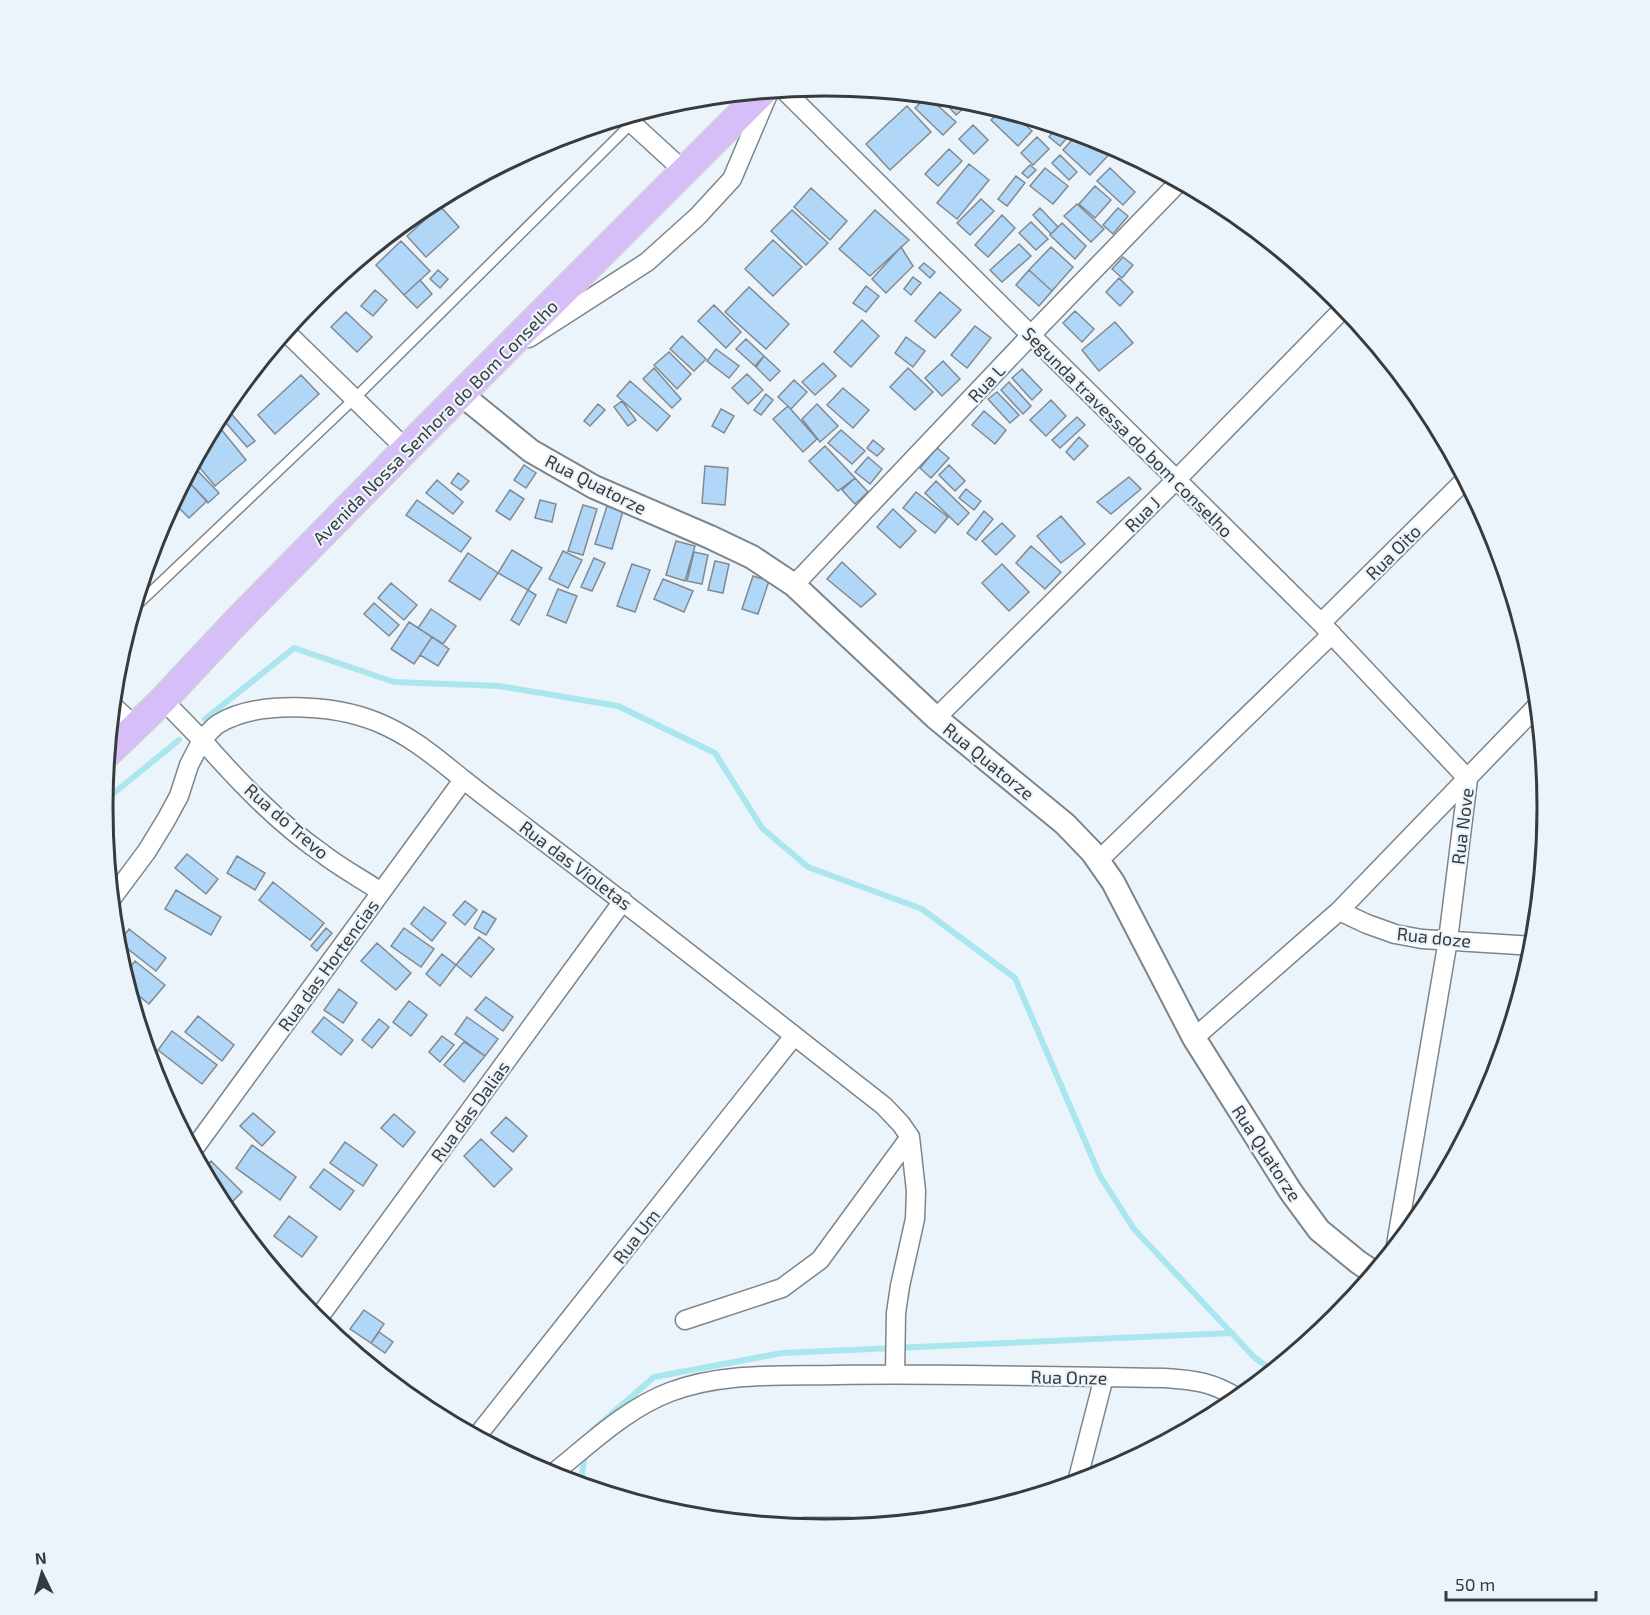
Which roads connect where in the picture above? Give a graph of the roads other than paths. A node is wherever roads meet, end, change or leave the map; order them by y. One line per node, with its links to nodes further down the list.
1 (791, 97): 9 (street, Segunda travessa do bom conselho)
2 (767, 99): 11 (street)
3 (755, 100): 6 (main road, Avenida Nossa Senhora do Bom Conselho)
4 (637, 121): 6 (street)
5 (628, 124): 13 (lane)
6 (684, 171): 11 (main road, Avenida Nossa Senhora do Bom Conselho)
7 (1174, 187): 9 (street, Rua L)
8 (1338, 314): 15 (street, Rua J)
9 (1031, 335): 15 (street, Segunda travessa do bom conselho); 17 (street, Rua L)
10 (291, 337): 13 (street)
11 (504, 353): 12 (main road, Avenida Nossa Senhora do Bom Conselho)
12 (462, 395): 14 (main road, Avenida Nossa Senhora do Bom Conselho); 17 (street, Rua Quatorze)
13 (354, 399): 14 (street); 18 (lane)
14 (406, 449): 20 (main road, Avenida Nossa Senhora do Bom Conselho)
15 (1176, 480): 19 (street, Segunda travessa do bom conselho); 23 (street, Rua J)
16 (1459, 486): 19 (street, Rua Oito)
17 (794, 585): 23 (street, Rua Quatorze)
18 (146, 597)
19 (1327, 628): 27 (street, Segunda travessa do bom conselho); 29 (street, Rua Oito)
20 (163, 700): 24 (main road, Avenida Nossa Senhora do Bom Conselho); 25 (street, Rua do Trevo)
21 (120, 713): 24 (street)
22 (1530, 714): 27 (street)
23 (936, 718): 29 (street, Rua Quatorze)
24 (136, 727): 26 (main road, Avenida Nossa Senhora do Bom Conselho)
25 (202, 740): 28 (street, Rua das Violetas); 30 (street); 31 (street, Rua do Trevo)
26 (117, 745)
27 (1468, 779): 33 (street, Rua Nove); 34 (street, Rua Nove)
28 (463, 780): 31 (street, Rua das Hortencias); 32 (street, Rua das Violetas)
29 (1098, 861): 37 (street, Rua Quatorze)
30 (119, 889)
31 (381, 892): 39 (street, Rua das Hortencias)
32 (623, 901): 36 (street, Rua das Violetas); 42 (street, Rua das Dalias)
33 (1339, 910): 34 (street, Rua doze); 37 (street, Rua Nove)
34 (1448, 940): 35 (street, Rua doze); 40 (street, Rua Nove)
35 (1523, 945)
36 (794, 1036): 38 (street, Rua das Violetas); 47 (street, Rua Um)
37 (1194, 1038): 41 (street, Rua Quatorze)
38 (910, 1137): 43 (street); 44 (street)
39 (198, 1143)
40 (1399, 1227)
41 (1367, 1268)
42 (323, 1312)
43 (685, 1320)
44 (895, 1374): 45 (street, Rua Onze); 48 (street)
45 (1104, 1377): 46 (street, Rua Onze); 49 (street)
46 (1229, 1393)
47 (481, 1431)
48 (560, 1468)
49 (1080, 1471)

